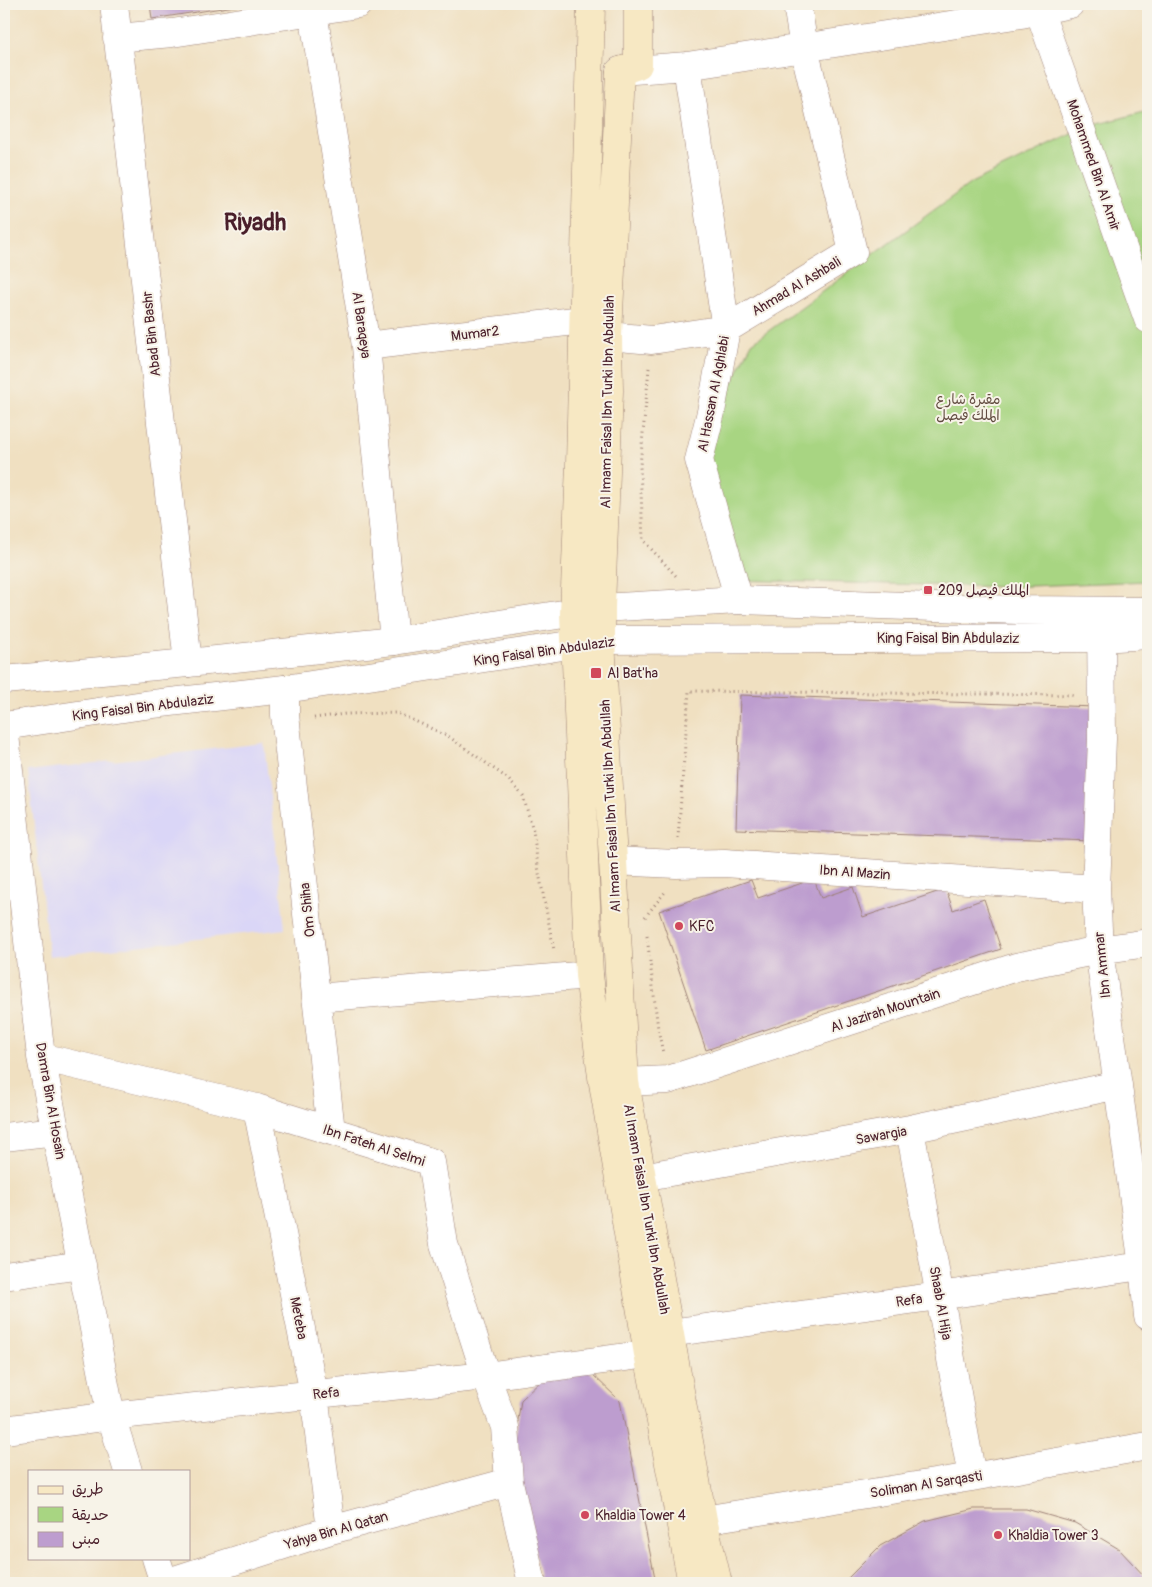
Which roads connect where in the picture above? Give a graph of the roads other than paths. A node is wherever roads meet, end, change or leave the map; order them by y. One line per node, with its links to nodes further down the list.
1 (114, 4): 9 (street, Abad Bin Bashr)
2 (358, 4): 8 (street)
3 (591, 4): 14 (main road, Al Imam Faisal Ibn Turki Ibn Abdullah)
4 (638, 4): 12 (main road)
5 (797, 4): 10 (street, Ahmad Al Ashbali)
6 (1070, 4): 7 (street)
7 (1026, 9): 10 (street); 13 (street, Mohammed Bin Al Amir)
8 (313, 12): 9 (street); 17 (street, Al Baraqeya)
9 (117, 38): 28 (street, Abad Bin Bashr)
10 (804, 48): 11 (street); 15 (street, Ahmad Al Ashbali)
11 (687, 66): 12 (street); 15 (street, Al Hassan Al Aghlabi)
12 (620, 71): 16 (main road, Al Imam Faisal Ibn Turki Ibn Abdullah)
13 (1148, 319)
14 (583, 320): 17 (street, Mumar2); 22 (main road, Al Imam Faisal Ibn Turki Ibn Abdullah)
15 (726, 329): 16 (street, Ahmad Al Ashbali); 18 (street, Al Hassan Al Aghlabi)
16 (608, 336): 19 (main road, Al Imam Faisal Ibn Turki Ibn Abdullah)
17 (366, 346): 26 (street, Al Baraqeya)
18 (739, 600): 19 (street, King Faisal Bin Abdulaziz); 20 (street, King Faisal Bin Abdulaziz)
19 (601, 608): 22 (street, King Faisal Bin Abdulaziz); 25 (main road, Al Imam Faisal Ibn Turki Ibn Abdullah)
20 (1101, 611): 21 (street, King Faisal Bin Abdulaziz); 24 (street, Ibn Ammar)
21 (1148, 611)
22 (574, 614): 26 (street, King Faisal Bin Abdulaziz); 27 (main road, Al Imam Faisal Ibn Turki Ibn Abdullah)
23 (1148, 636): 24 (street, King Faisal Bin Abdulaziz)
24 (1101, 638): 25 (street, King Faisal Bin Abdulaziz); 33 (street, Ibn Ammar)
25 (602, 640): 27 (street, King Faisal Bin Abdulaziz); 32 (main road, Al Imam Faisal Ibn Turki Ibn Abdullah)
26 (394, 641): 28 (street, King Faisal Bin Abdulaziz)
27 (575, 644): 30 (street, King Faisal Bin Abdulaziz); 36 (main road, Al Imam Faisal Ibn Turki Ibn Abdullah)
28 (188, 663): 29 (street, King Faisal Bin Abdulaziz)
29 (4, 680)
30 (285, 690): 31 (street, King Faisal Bin Abdulaziz); 37 (street, Om Shiha)
31 (4, 726): 38 (street, Damra Bin Al Hosain)
32 (613, 861): 33 (street, Ibn Al Mazin); 39 (main road, Al Imam Faisal Ibn Turki Ibn Abdullah)
33 (1096, 889): 35 (street, Ibn Ammar)
34 (1148, 943): 35 (street, Al Jazirah Mountain)
35 (1099, 950): 39 (street, Al Jazirah Mountain); 40 (street, Ibn Ammar)
36 (589, 975): 37 (street); 53 (main road, Al Imam Faisal Ibn Turki Ibn Abdullah)
37 (316, 998): 44 (street, Om Shiha)
38 (41, 1057): 41 (street, Ibn Fateh Al Selmi); 43 (street, Damra Bin Al Hosain)
39 (625, 1082): 46 (main road, Al Imam Faisal Ibn Turki Ibn Abdullah)
40 (1118, 1085): 42 (street, Sawargia); 48 (street, Ibn Ammar)
41 (257, 1108): 44 (street, Ibn Fateh Al Selmi); 55 (street, Meteba)
42 (910, 1129): 46 (street, Sawargia); 50 (street, Shaab Al Hija)
43 (56, 1131): 45 (street); 47 (street, Damra Bin Al Hosain)
44 (331, 1131): 54 (street, Ibn Fateh Al Selmi)
45 (4, 1137)
46 (642, 1177): 52 (main road, Al Imam Faisal Ibn Turki Ibn Abdullah)
47 (82, 1266): 49 (street); 56 (street, Damra Bin Al Hosain)
48 (1146, 1266): 50 (street, Refa); 51 (street, Ibn Ammar)
49 (4, 1276)
50 (939, 1296): 52 (street, Refa); 60 (street, Shaab Al Hija)
51 (1148, 1316)
52 (669, 1333): 62 (main road, Al Imam Faisal Ibn Turki Ibn Abdullah)
53 (648, 1354): 54 (street, Refa); 67 (main road, Al Imam Faisal Ibn Turki Ibn Abdullah)
54 (486, 1376): 55 (street, Refa); 61 (street, Ibn Fateh Al Selmi)
55 (314, 1394): 56 (street, Refa); 63 (street, Meteba)
56 (111, 1416): 57 (street, Refa); 59 (street, Damra Bin Al Hosain)
57 (4, 1430)
58 (1148, 1446): 60 (street, Soliman Al Sarqasti)
59 (128, 1470)
60 (972, 1477): 62 (street, Soliman Al Sarqasti)
61 (509, 1482): 63 (street, Yahya Bin Al Qatan); 66 (street, Ibn Fateh Al Selmi)
62 (703, 1520): 68 (main road, Al Imam Faisal Ibn Turki Ibn Abdullah)
63 (331, 1530): 65 (street, Yahya Bin Al Qatan)
64 (157, 1560): 65 (street)
65 (164, 1583)
66 (532, 1583)
67 (692, 1583)
68 (718, 1583)

